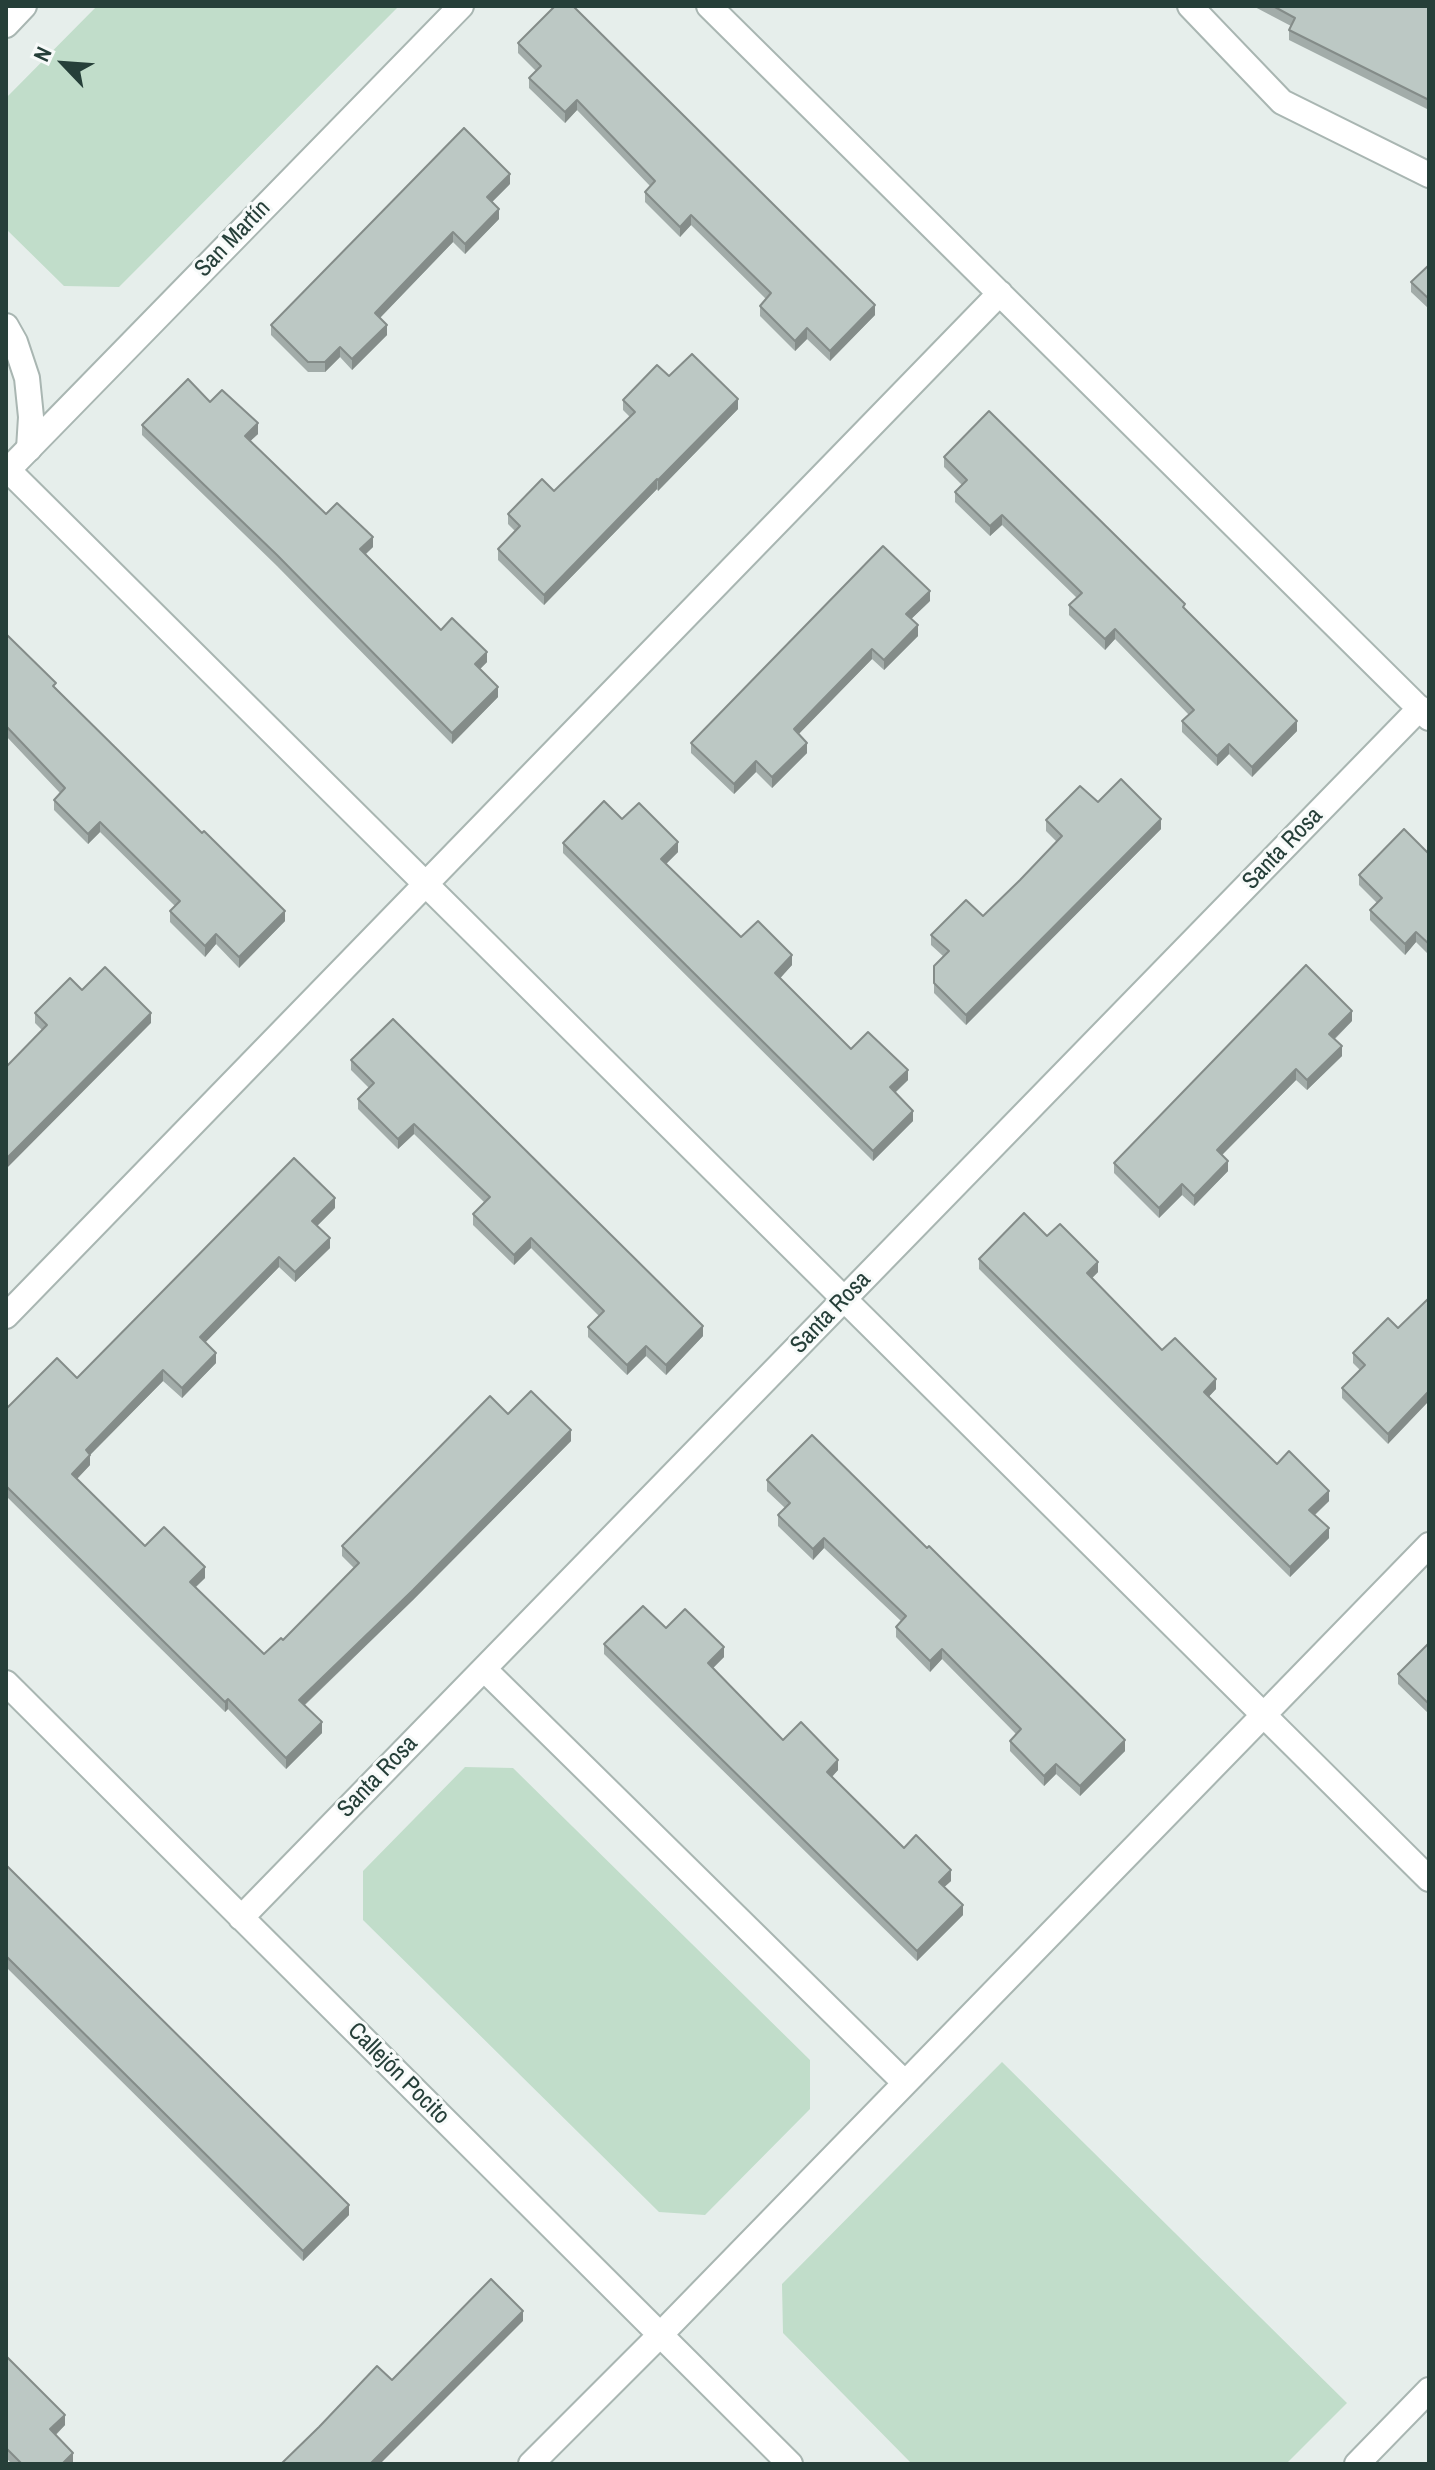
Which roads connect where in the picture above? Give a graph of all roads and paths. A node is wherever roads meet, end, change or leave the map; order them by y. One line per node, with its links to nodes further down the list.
1 (24, 6): 5 (street)
2 (461, 6): 9 (street, San Martín)
3 (709, 6): 7 (street)
4 (1190, 6): 6 (street)
5 (6, 25)
6 (1429, 175)
7 (1000, 293): 11 (street); 12 (street)
8 (6, 326): 9 (street)
9 (29, 449): 10 (street, San Martín)
10 (7, 471): 12 (street)
11 (1424, 713): 13 (street, Santa Rosa)
12 (425, 884): 13 (street); 14 (street)
13 (845, 1299): 16 (street, Santa Rosa); 18 (street)
14 (6, 1316)
15 (1429, 1545): 18 (street)
16 (484, 1669): 20 (street, Santa Rosa); 21 (street)
17 (6, 1683): 20 (street, Callejón Pocito)
18 (1264, 1715): 19 (street); 21 (street)
19 (1429, 1879)
20 (241, 1918): 22 (street, Callejón Pocito)
21 (905, 2083): 22 (street)
22 (660, 2335): 24 (street); 25 (street, Callejón Pocito)
23 (1429, 2390): 26 (street)
24 (531, 2464)
25 (790, 2464)
26 (1357, 2464)

